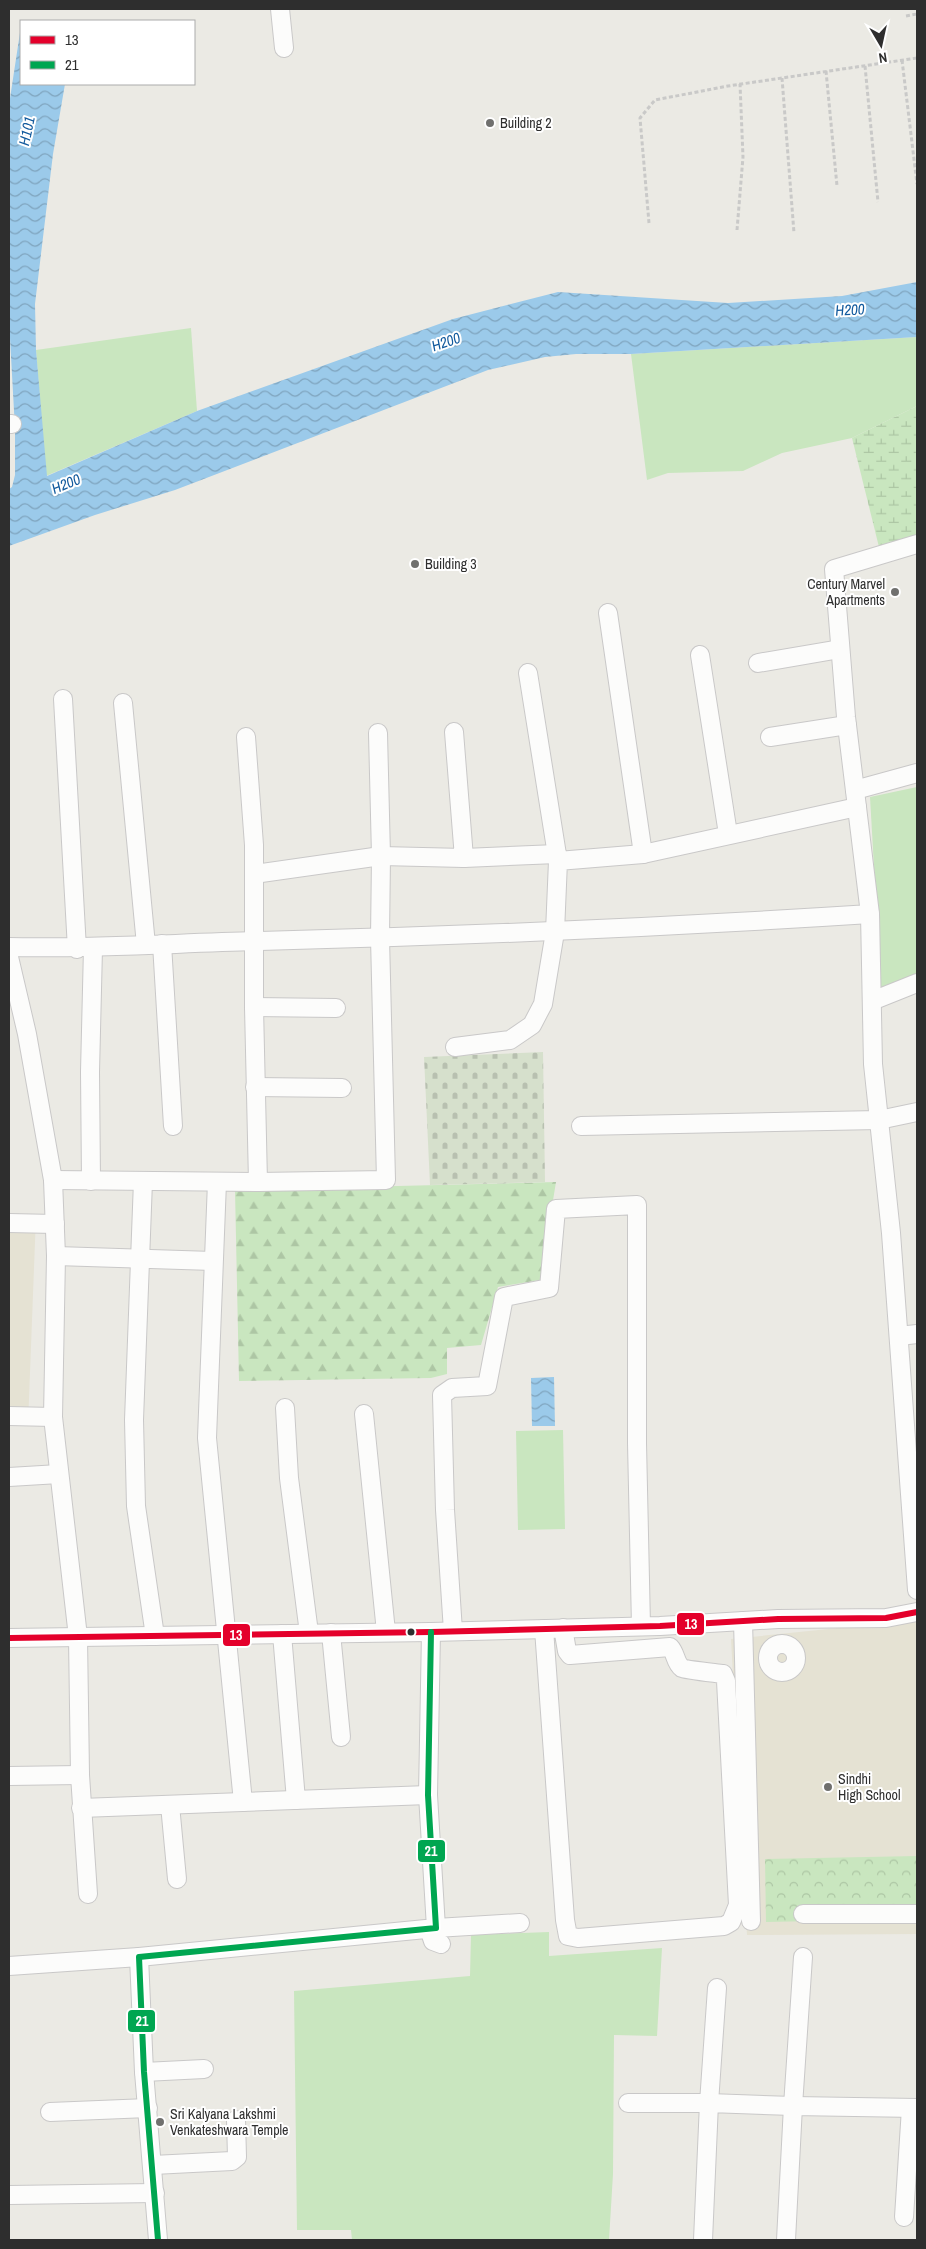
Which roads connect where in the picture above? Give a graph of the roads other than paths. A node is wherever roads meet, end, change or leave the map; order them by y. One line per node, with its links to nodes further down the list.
1 (280, 9): 2 (street)
2 (284, 48)
3 (917, 544): 5 (street)
4 (608, 613): 19 (street)
5 (840, 649): 7 (street); 11 (street)
6 (700, 655): 18 (street)
7 (758, 663)
8 (528, 673): 22 (street)
9 (63, 699): 30 (street)
10 (123, 703): 28 (street)
11 (847, 725): 15 (street); 17 (street)
12 (454, 732): 21 (street)
13 (378, 733): 20 (street)
14 (246, 737): 23 (street)
15 (770, 737)
16 (917, 773): 17 (street)
17 (856, 798): 18 (street); 24 (street)
18 (728, 834): 19 (street)
19 (643, 854): 22 (street)
20 (382, 856): 21 (street); 23 (street); 26 (street)
21 (464, 858): 22 (street)
22 (557, 858): 25 (street)
23 (254, 874): 27 (street)
24 (870, 914): 25 (street); 33 (street)
25 (555, 932): 26 (street); 37 (street)
26 (380, 938): 27 (street); 48 (street)
27 (254, 941): 28 (street); 34 (street)
28 (154, 944): 30 (street); 42 (street)
29 (9, 947): 30 (street)
30 (85, 948): 45 (street)
31 (9, 957): 36 (street)
32 (917, 983): 33 (street)
33 (872, 1000): 41 (street)
34 (254, 1007): 35 (street); 38 (street)
35 (336, 1008)
36 (16, 1020): 44 (street)
37 (456, 1047)
38 (255, 1087): 39 (street); 48 (street)
39 (342, 1088)
40 (917, 1112): 41 (street)
41 (879, 1120): 43 (street); 55 (street)
42 (173, 1126)
43 (581, 1126)
44 (54, 1180): 45 (street); 50 (street)
45 (91, 1181): 46 (street)
46 (143, 1181): 47 (street); 52 (street)
47 (217, 1182): 48 (street); 53 (street)
48 (258, 1182)
49 (9, 1222): 50 (street)
50 (55, 1224): 51 (street)
51 (56, 1256): 52 (street); 59 (street)
52 (139, 1260): 53 (street); 76 (street)
53 (213, 1261): 75 (street)
54 (917, 1334): 55 (street)
55 (899, 1336): 62 (street)
56 (285, 1408): 72 (street)
57 (364, 1414): 70 (street)
58 (9, 1416): 59 (street)
59 (52, 1416): 60 (street)
60 (59, 1474): 61 (street); 77 (street)
61 (9, 1477)
62 (917, 1590)
63 (917, 1612): 64 (street)
64 (778, 1619): 65 (street); 79 (street)
65 (743, 1621): 66 (street); 92 (street)
66 (641, 1626): 67 (street); 69 (street)
67 (563, 1628): 68 (street); 68 (street)
68 (544, 1629): 69 (street)
69 (453, 1631): 71 (street)
70 (386, 1632): 71 (street); 73 (street)
71 (431, 1632): 83 (street)
72 (309, 1633): 73 (street); 74 (street)
73 (331, 1633): 80 (street)
74 (282, 1634): 75 (street); 84 (street)
75 (227, 1635): 76 (street); 85 (street)
76 (155, 1636): 77 (street)
77 (78, 1637): 78 (street); 81 (street)
78 (9, 1638)
79 (781, 1644)
80 (341, 1738)
81 (80, 1775): 82 (street); 87 (street)
82 (9, 1776)
83 (428, 1795): 84 (street); 94 (street)
84 (296, 1800): 85 (street)
85 (243, 1802): 86 (street)
86 (170, 1805): 87 (street); 88 (street)
87 (81, 1808): 89 (street)
88 (177, 1879)
89 (88, 1894)
90 (803, 1914): 91 (street)
91 (917, 1914)
92 (751, 1921)
93 (520, 1924): 94 (street)
94 (435, 1934): 95 (street)
95 (139, 1957): 97 (street); 100 (street)
96 (803, 1957): 103 (street)
97 (9, 1966)
98 (717, 1988): 102 (street)
99 (204, 2069): 100 (street)
100 (144, 2072): 104 (street)
101 (628, 2103): 102 (street)
102 (709, 2103): 103 (street); 113 (street)
103 (793, 2106): 105 (street); 114 (street)
104 (148, 2108): 106 (street); 108 (street)
105 (914, 2108): 111 (street)
106 (50, 2112)
107 (236, 2120): 108 (street)
108 (153, 2165): 109 (street)
109 (155, 2193): 110 (street); 112 (street)
110 (9, 2195)
111 (904, 2217)
112 (158, 2240)
113 (702, 2240)
114 (786, 2240)

